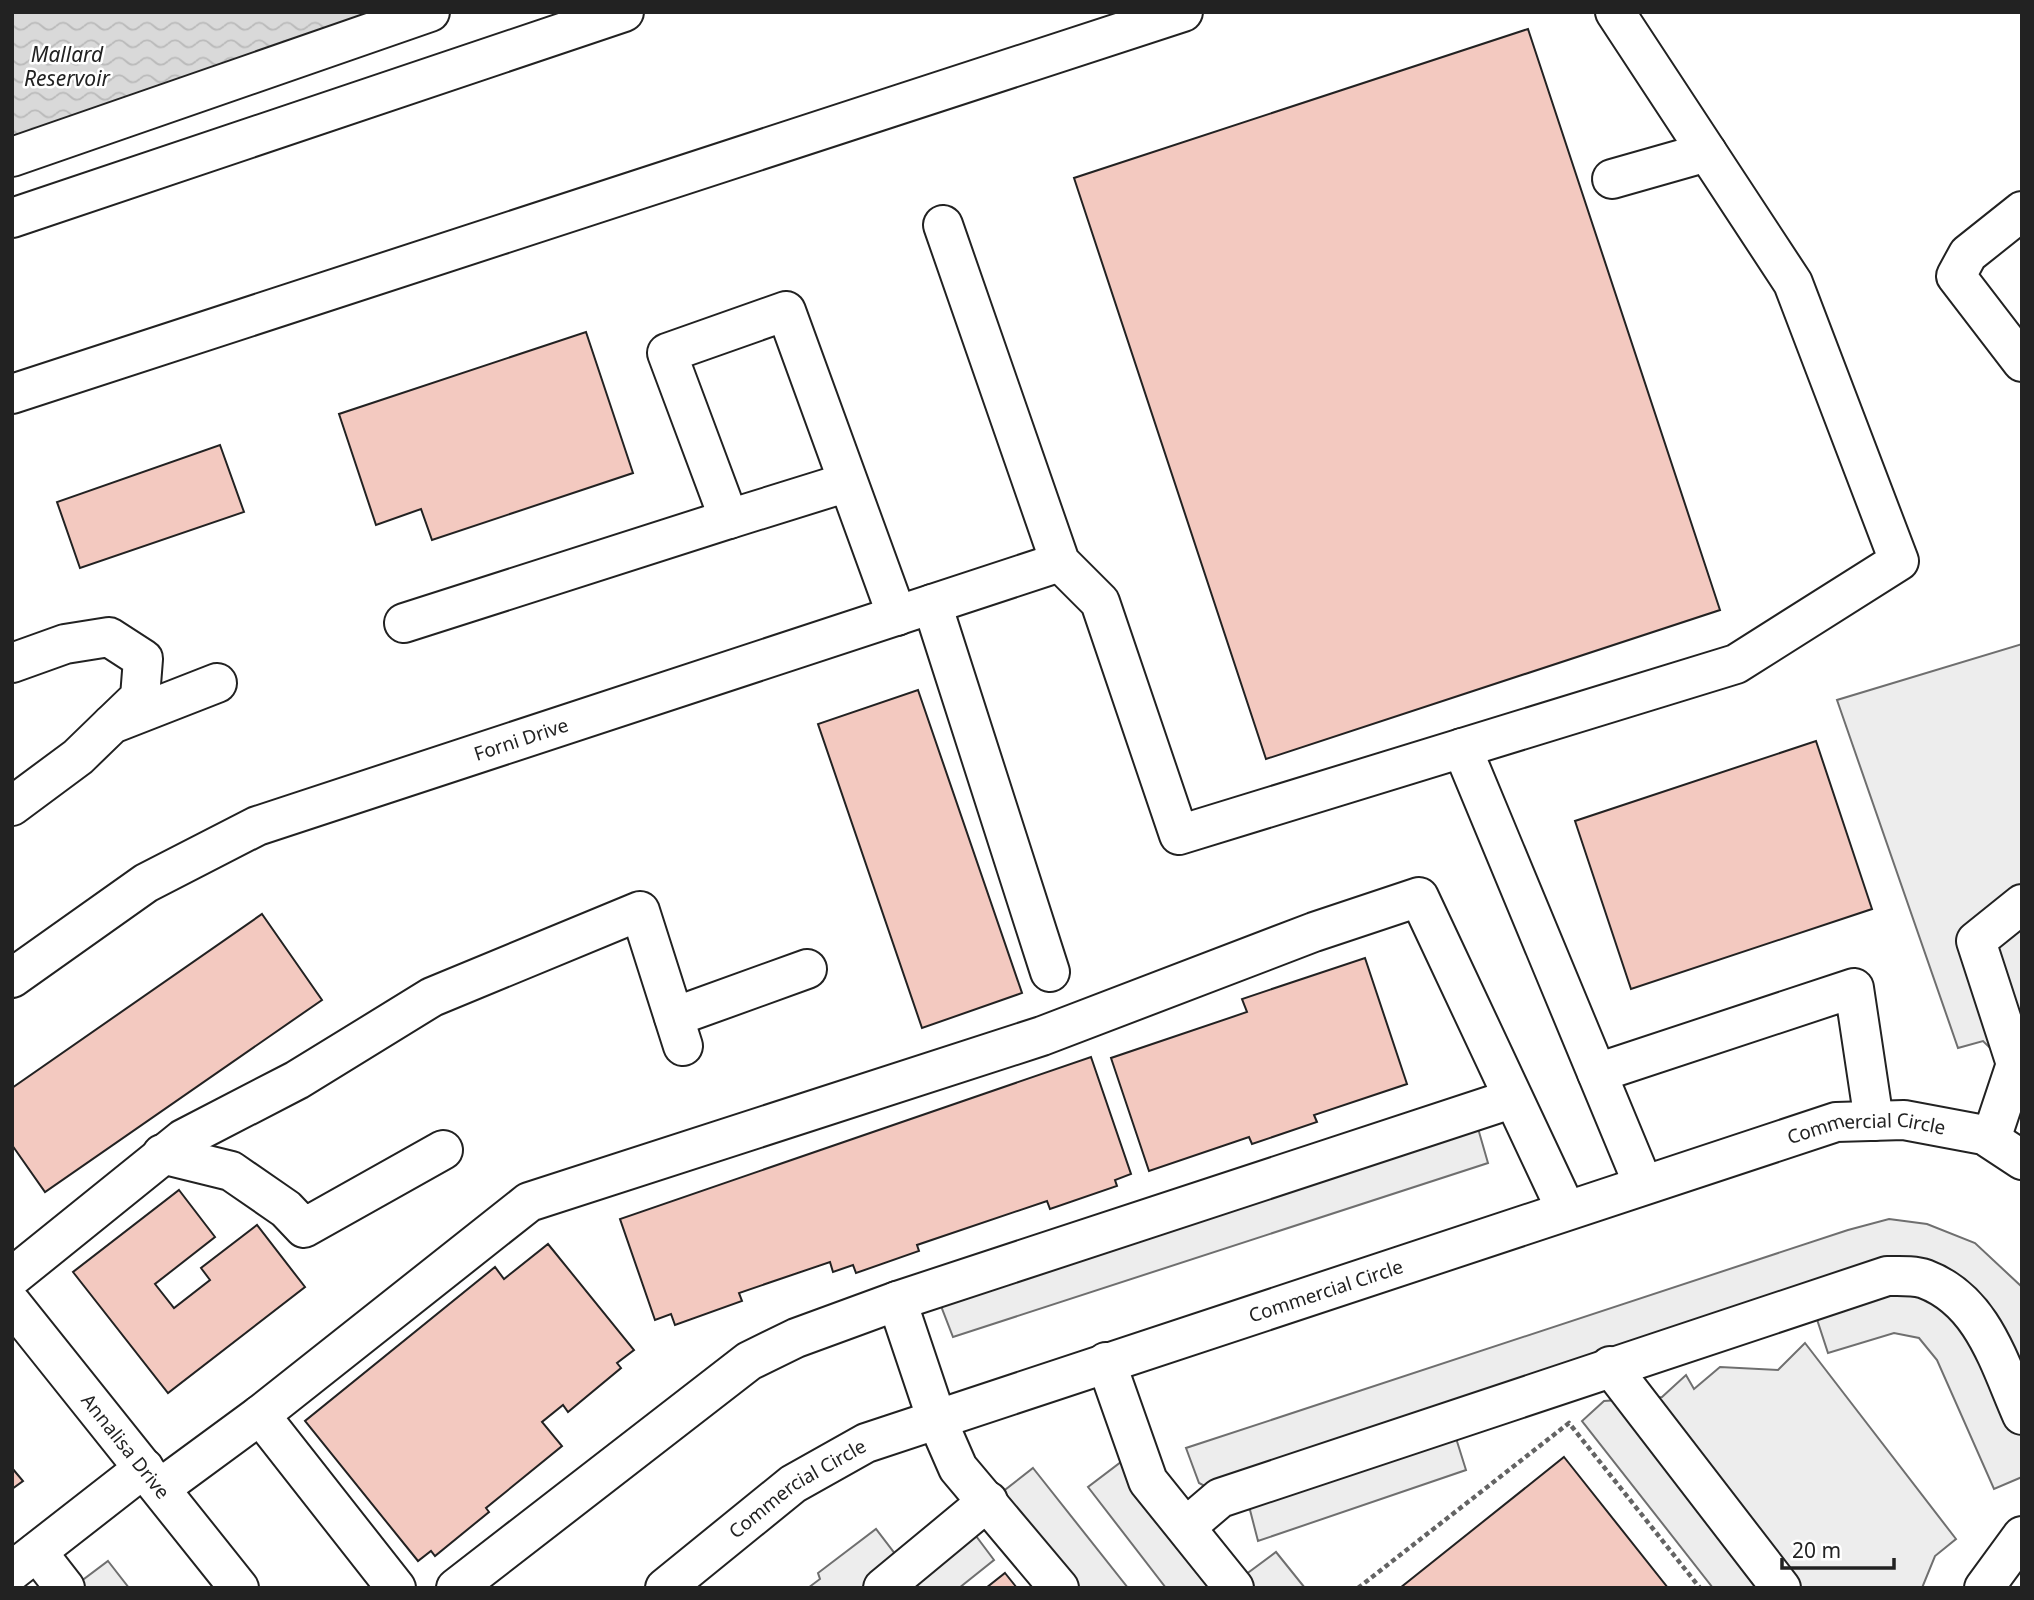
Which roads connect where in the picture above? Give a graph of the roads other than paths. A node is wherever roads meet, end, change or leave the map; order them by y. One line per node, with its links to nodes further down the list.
1 (430, 12): 6 (street)
2 (624, 12): 9 (street)
3 (1183, 12): 12 (street)
4 (1615, 12): 5 (street)
5 (1707, 152): 7 (street); 21 (street)
6 (12, 157)
7 (1612, 179)
8 (2022, 211): 11 (street)
9 (12, 218)
10 (943, 225): 15 (street)
11 (2022, 362)
12 (12, 394)
13 (848, 482): 14 (street); 14 (street); 16 (street)
14 (729, 519): 17 (street)
15 (1060, 562): 16 (street, Forni Drive); 21 (street)
16 (914, 610): 25 (street); 26 (street, Forni Drive)
17 (404, 623)
18 (12, 663): 20 (street)
19 (217, 683): 20 (street)
20 (112, 724): 22 (street)
21 (1462, 748): 27 (street)
22 (12, 806)
23 (2022, 904): 30 (street)
24 (807, 969): 32 (street)
25 (1050, 972)
26 (12, 978)
27 (1597, 1073): 29 (street); 33 (street)
28 (1511, 1099): 34 (street); 36 (street); 40 (street)
29 (1874, 1121): 30 (street, Commercial Circle); 33 (street, Commercial Circle)
30 (2006, 1149)
31 (443, 1150): 32 (street)
32 (162, 1154): 35 (street)
33 (1643, 1184): 34 (street, Commercial Circle)
34 (1566, 1210): 38 (street, Commercial Circle)
35 (12, 1277)
36 (897, 1301): 42 (street); 51 (street)
37 (12, 1304): 43 (street, Annalisa Drive)
38 (1107, 1362): 42 (street, Commercial Circle); 45 (street)
39 (1610, 1366): 41 (street); 45 (street); 56 (street)
40 (260, 1415): 43 (street); 50 (street)
41 (2022, 1415)
42 (937, 1420): 44 (street); 52 (street, Commercial Circle)
43 (153, 1478): 47 (street); 49 (street, Annalisa Drive)
44 (988, 1501): 53 (street); 54 (street)
45 (1185, 1527): 55 (street)
46 (2022, 1536): 57 (street)
47 (24, 1562): 48 (street)
48 (65, 1588)
49 (239, 1588)
50 (396, 1588)
51 (456, 1588)
52 (665, 1588)
53 (883, 1588)
54 (1059, 1588)
55 (1234, 1588)
56 (1781, 1588)
57 (1984, 1588)

